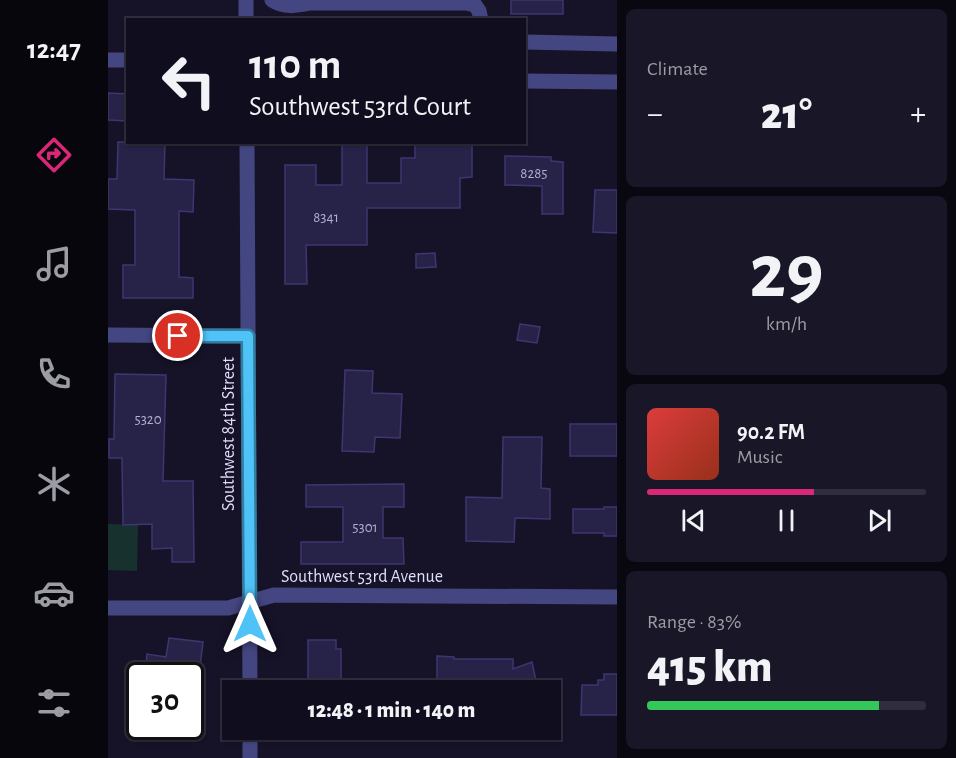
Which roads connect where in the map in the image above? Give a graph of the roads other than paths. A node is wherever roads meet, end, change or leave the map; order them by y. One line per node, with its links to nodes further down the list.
1 (246, 0): 4 (street)
2 (272, 0): 3 (street)
3 (298, 9): 5 (street)
4 (246, 18)
5 (481, 18)
6 (526, 42): 7 (street)
7 (617, 44)
8 (108, 60): 9 (street)
9 (126, 60)
10 (526, 81): 11 (street)
11 (617, 82)
12 (247, 144): 14 (street, Southwest 84th Street)
13 (108, 335): 14 (street)
14 (248, 336): 16 (street, Southwest 84th Street)
15 (617, 597): 16 (street, Southwest 53rd Avenue)
16 (250, 602): 17 (street, Southwest 53rd Avenue); 18 (street, Southwest 84th Street)
17 (108, 608)
18 (250, 680)
19 (250, 740): 20 (street)
20 (250, 758)

